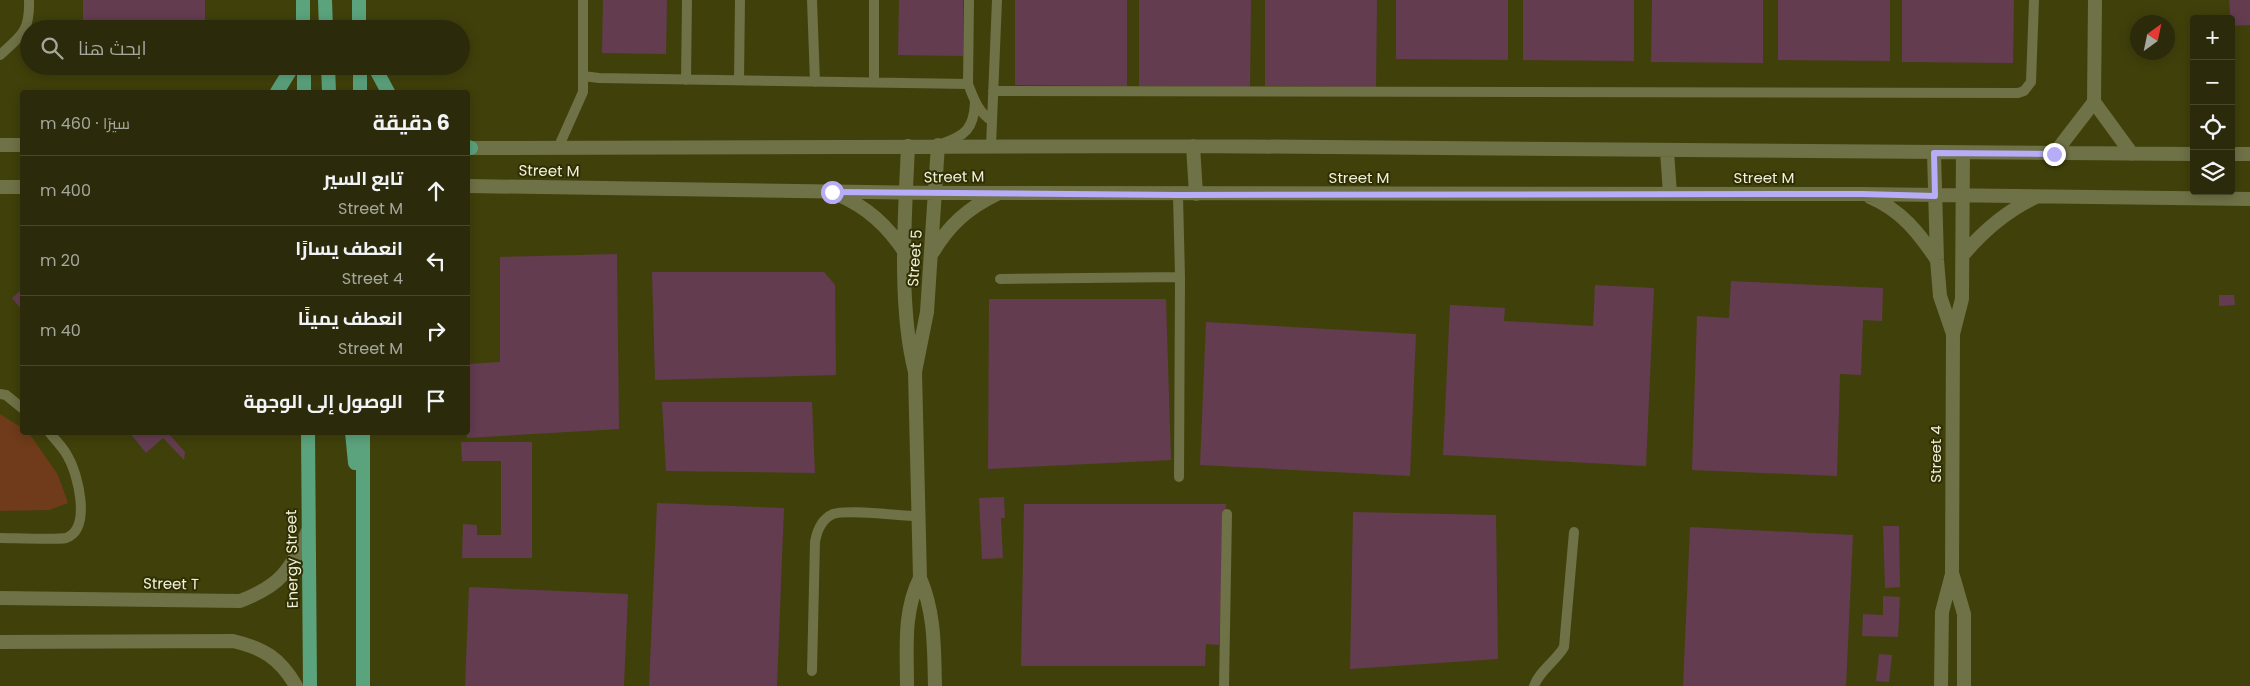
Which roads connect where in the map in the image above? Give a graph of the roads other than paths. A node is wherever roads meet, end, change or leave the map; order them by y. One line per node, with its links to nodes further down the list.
1 (29, 0): 14 (lane)
2 (303, 0): 15 (main road)
3 (326, 0): 16 (main road)
4 (359, 0): 17 (main road)
5 (583, 0): 25 (lane)
6 (686, 0): 26 (lane)
7 (740, 0): 27 (lane)
8 (812, 0): 28 (lane)
9 (874, 0): 29 (lane)
10 (969, 0): 30 (lane)
11 (997, 0): 36 (lane)
12 (2034, 0): 36 (lane)
13 (2095, 0): 38 (street)
14 (30, 20)
15 (303, 20)
16 (326, 20)
17 (360, 20)
18 (20, 35): 19 (lane)
19 (0, 55)
20 (287, 75): 31 (main road)
21 (304, 75): 32 (main road)
22 (328, 75): 33 (main road)
23 (360, 75): 34 (main road)
24 (379, 75): 35 (main road)
25 (583, 76): 26 (lane); 47 (lane)
26 (686, 80): 27 (lane)
27 (739, 80): 28 (lane)
28 (816, 82): 29 (lane)
29 (874, 82): 30 (lane)
30 (968, 84): 37 (lane)
31 (278, 90)
32 (304, 90)
33 (329, 90)
34 (360, 90)
35 (387, 90)
36 (993, 91): 39 (lane)
37 (975, 102): 39 (lane); 42 (lane)
38 (2094, 102): 51 (street); 52 (street)
39 (992, 121): 44 (lane)
40 (0, 145): 41 (street)
41 (20, 145)
42 (938, 145): 43 (street, Street M); 44 (street, Street M); 62 (street, Street 5)
43 (908, 146): 47 (street, Street M); 61 (street, Street 5)
44 (991, 146): 45 (street, Street M)
45 (1193, 146): 48 (street, Street M); 63 (street)
46 (470, 148): 47 (street, Street M)
47 (558, 148)
48 (1667, 151): 49 (street, Street M); 64 (street)
49 (1934, 153): 50 (street, Street M); 67 (street, Street 4)
50 (1963, 153): 51 (street, Street M); 68 (street, Street 4)
51 (2054, 154): 52 (street, Street M)
52 (2132, 154): 53 (street, Street M)
53 (2190, 154)
54 (2235, 154): 55 (street)
55 (2250, 154)
56 (20, 186): 58 (street)
57 (470, 186): 59 (street, Street M)
58 (0, 187)
59 (832, 192): 61 (street, Street M); 71 (street)
60 (1000, 192): 62 (street, Street M); 66 (street, Street M); 72 (street)
61 (906, 193): 62 (street, Street M); 71 (street, Street 5)
62 (935, 193): 72 (street, Street 5)
63 (1196, 194): 64 (street, Street M); 66 (street, Street M)
64 (1670, 194): 65 (street, Street M)
65 (1862, 194): 67 (street, Street M); 74 (street)
66 (1178, 195): 75 (lane)
67 (1935, 196): 68 (street, Street M); 74 (street, Street 4)
68 (1964, 196): 69 (street, Street M); 73 (street, Street 4)
69 (2040, 196): 70 (street, Street M); 73 (street)
70 (2250, 199)
71 (906, 254): 78 (street, Street 5)
72 (931, 255): 78 (street, Street 5)
73 (1963, 255): 77 (street, Street 4)
74 (1937, 260): 77 (street, Street 4)
75 (1180, 277): 76 (lane); 85 (lane)
76 (1000, 279)
77 (1953, 334): 92 (street, Street 4)
78 (915, 372): 88 (street, Street 5)
79 (0, 394): 80 (lane)
80 (20, 406)
81 (51, 435): 91 (lane)
82 (308, 435): 89 (main road, Energy Street)
83 (352, 435): 87 (main road)
84 (363, 435): 87 (main road)
85 (1179, 477)
86 (1227, 514): 102 (lane)
87 (362, 515): 99 (main road)
88 (918, 516): 93 (street, Street 5); 96 (lane)
89 (308, 531): 94 (street, Street T); 98 (main road, Energy Street)
90 (1574, 532): 103 (lane)
91 (0, 538)
92 (1952, 574): 104 (street, Street 4); 105 (street, Street 4)
93 (920, 578): 100 (street, Street 5); 101 (street, Street 5)
94 (0, 598)
95 (0, 642): 97 (street)
96 (812, 671)
97 (296, 686)
98 (310, 686)
99 (363, 686)
100 (907, 686)
101 (935, 686)
102 (1224, 686)
103 (1534, 686)
104 (1941, 686)
105 (1964, 686)

